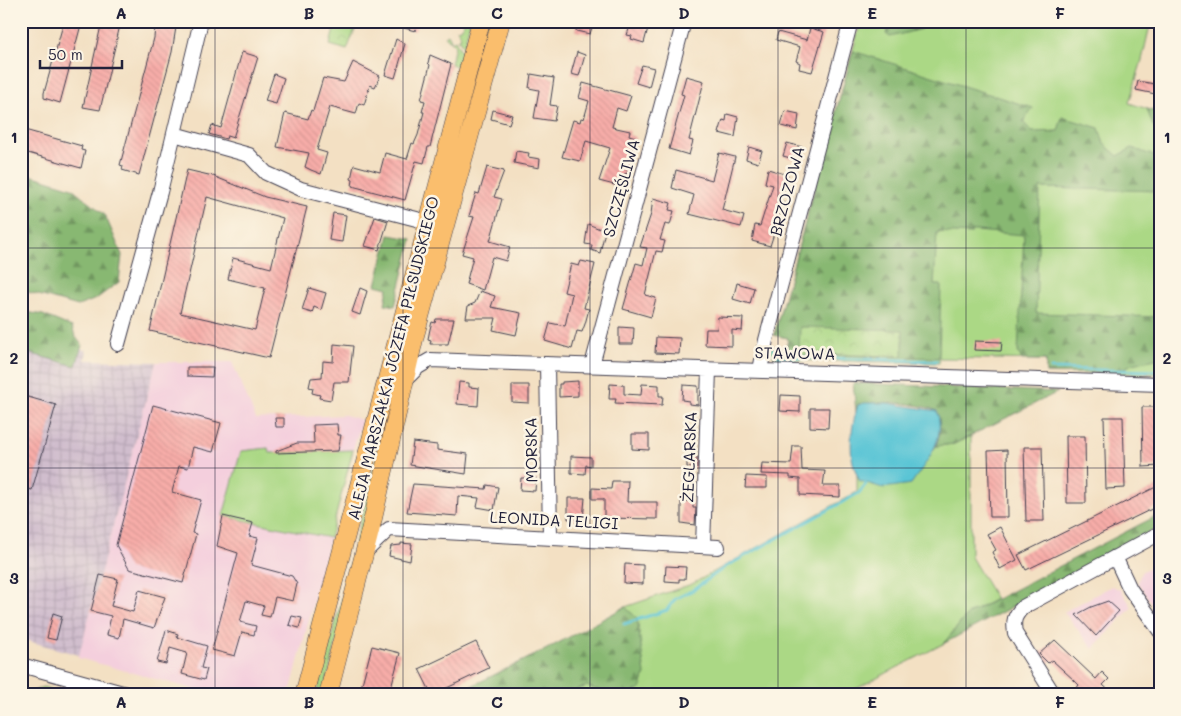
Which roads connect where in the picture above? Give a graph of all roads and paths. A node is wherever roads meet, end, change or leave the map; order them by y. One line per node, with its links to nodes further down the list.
1 (201, 21): 6 (street)
2 (481, 21): 7 (main road, ALEJA MARSZAŁKA JÓZEFA PIŁSUDSKIEGO)
3 (501, 21): 8 (main road, ALEJA MARSZAŁKA JÓZEFA PIŁSUDSKIEGO)
4 (684, 21): 12 (street, SZCZĘŚLIWA)
5 (851, 21): 14 (street, BRZOZOWA)
6 (174, 134): 7 (street); 9 (street)
7 (428, 222): 28 (main road, ALEJA MARSZAŁKA JÓZEFA PIŁSUDSKIEGO)
8 (415, 335): 10 (street); 15 (main road, ALEJA MARSZAŁKA JÓZEFA PIŁSUDSKIEGO)
9 (118, 344)
10 (430, 360): 11 (street, STAWOWA); 15 (street)
11 (547, 364): 12 (street, STAWOWA); 20 (street, MORSKA)
12 (592, 365): 13 (street, STAWOWA)
13 (709, 370): 14 (street, STAWOWA); 21 (street, ŻEGLARSKA)
14 (760, 370): 16 (street, STAWOWA)
15 (404, 382): 17 (main road, ALEJA MARSZAŁKA JÓZEFA PIŁSUDSKIEGO)
16 (1160, 384)
17 (378, 500): 18 (street); 23 (main road, ALEJA MARSZAŁKA JÓZEFA PIŁSUDSKIEGO)
18 (389, 529): 20 (street, LEONIDA TELIGI); 23 (street)
19 (1160, 534): 24 (street)
20 (550, 536): 21 (street, LEONIDA TELIGI)
21 (703, 546): 22 (street, LEONIDA TELIGI)
22 (718, 547)
23 (365, 552): 29 (main road, ALEJA MARSZAŁKA JÓZEFA PIŁSUDSKIEGO)
24 (1115, 557): 25 (street); 30 (street)
25 (1160, 631)
26 (21, 665): 27 (street)
27 (130, 695)
28 (304, 695)
29 (328, 695)
30 (1054, 695)

